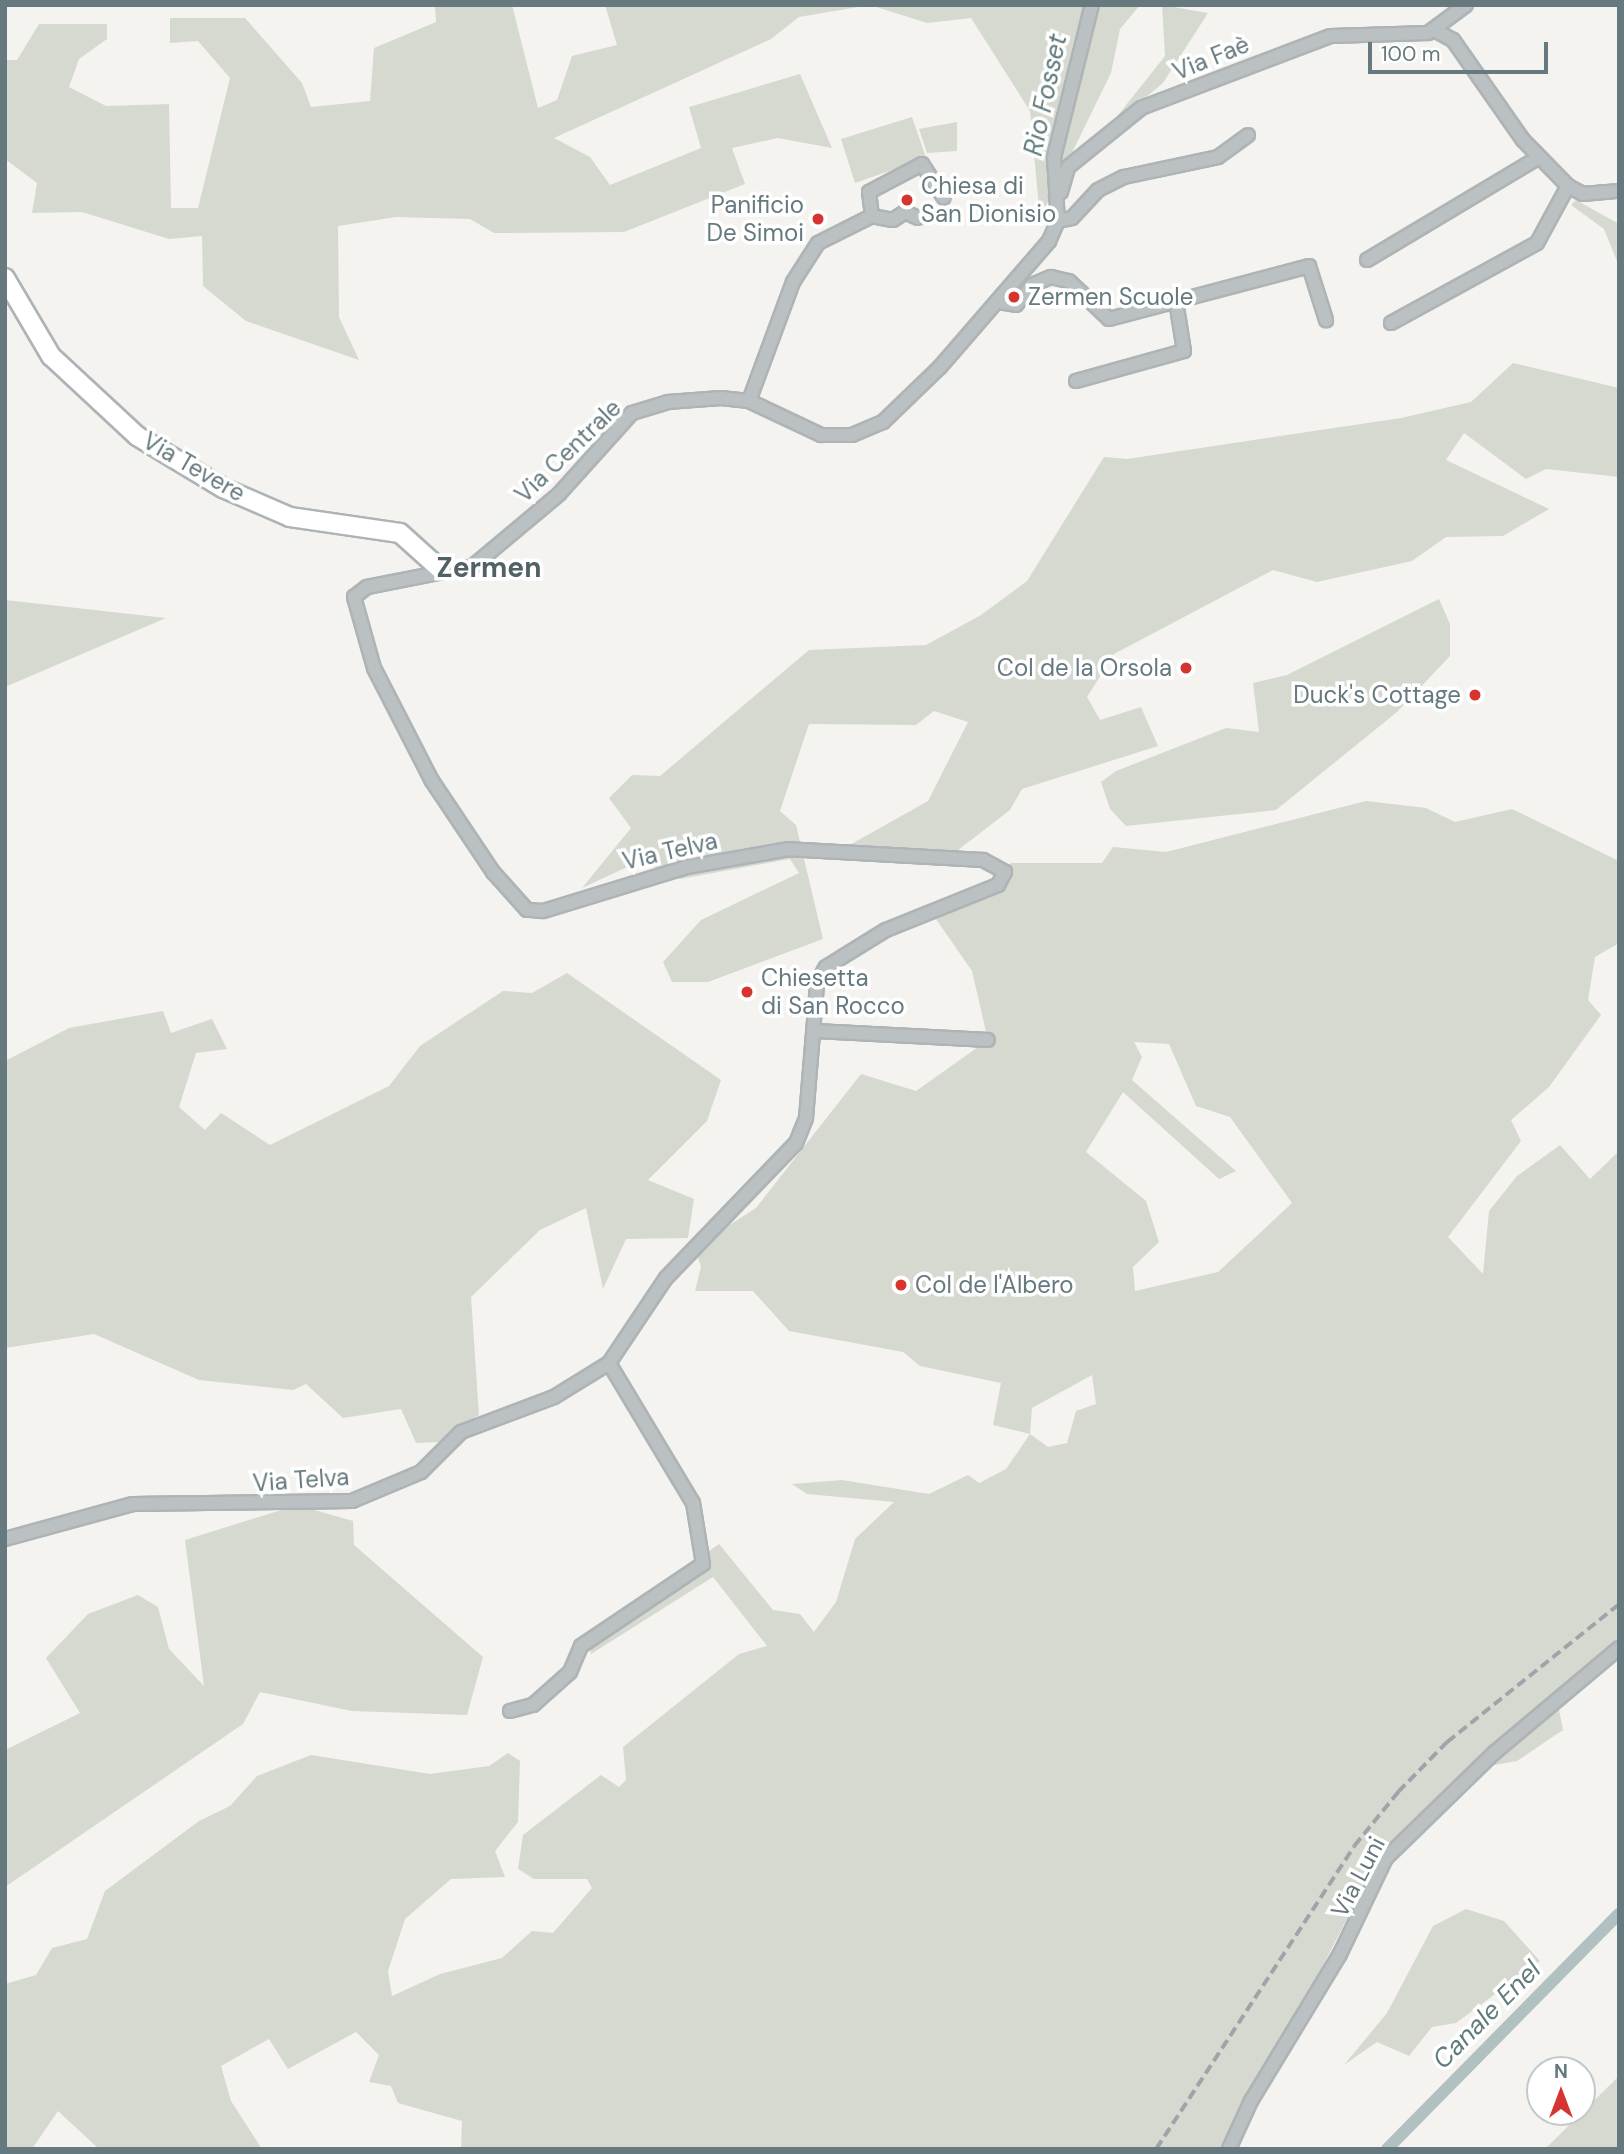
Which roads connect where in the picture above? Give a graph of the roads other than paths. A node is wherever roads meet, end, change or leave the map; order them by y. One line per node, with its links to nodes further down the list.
1 (1092, 5): 9 (street)
2 (1466, 5): 3 (street)
3 (1436, 28): 5 (street); 9 (street, Via Faè)
4 (1248, 135): 12 (street, Via Centrale)
5 (1539, 158): 6 (street); 13 (street)
6 (1568, 186): 7 (street); 18 (street)
7 (1619, 191)
8 (944, 198): 10 (street)
9 (1055, 206): 12 (street)
10 (872, 216): 11 (street); 20 (street)
11 (918, 218)
12 (1058, 222): 16 (street, Via Centrale)
13 (1367, 260)
14 (5, 278): 21 (main road, Via Tevere)
15 (1176, 301): 16 (street); 17 (street); 19 (street)
16 (999, 302): 20 (street, Via Centrale)
17 (1326, 320)
18 (1391, 323)
19 (1076, 381)
20 (750, 401): 21 (street, Via Centrale)
21 (440, 569): 22 (street, Via Telva)
22 (817, 1031): 23 (street); 24 (street, Via Telva)
23 (988, 1040)
24 (609, 1363): 25 (street, Via Telva); 27 (street)
25 (5, 1539)
26 (1619, 1648): 28 (street, Via Luni)
27 (510, 1711)
28 (1229, 2149)

